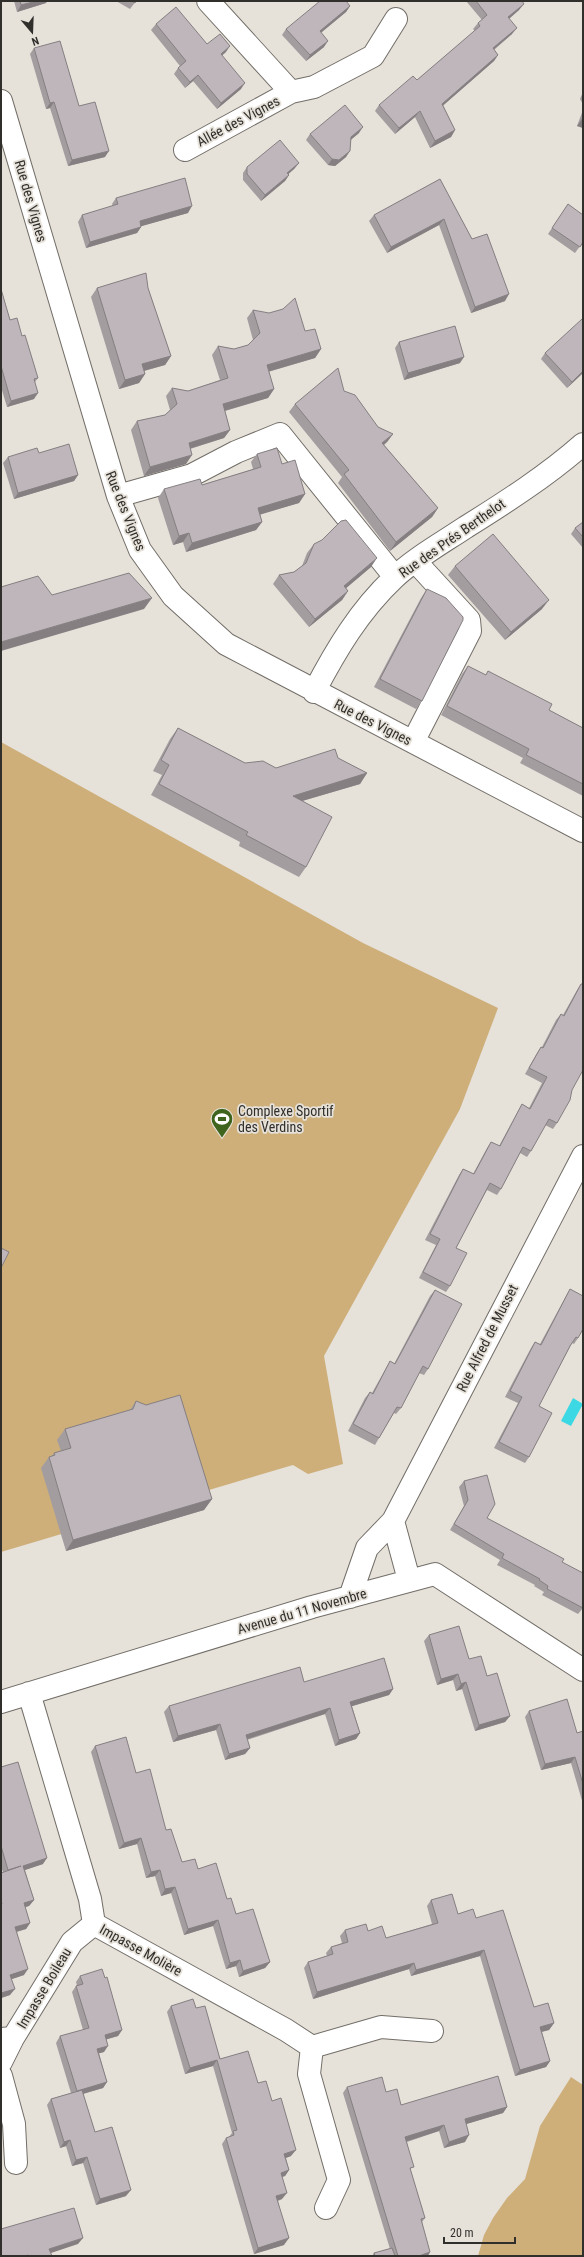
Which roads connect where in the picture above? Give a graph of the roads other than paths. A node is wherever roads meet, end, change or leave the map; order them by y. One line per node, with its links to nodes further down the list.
1 (208, 1): 3 (street, Allée des Vignes)
2 (396, 19): 3 (street, Allée des Vignes)
3 (291, 92): 5 (street, Allée des Vignes)
4 (1, 101): 7 (street, Rue des Vignes)
5 (185, 150)
6 (583, 444): 8 (street, Rue des Prés Berthelot)
7 (118, 496): 9 (street); 10 (street, Rue des Vignes)
8 (415, 561): 9 (street, Rue des Prés Berthelot); 11 (street)
9 (395, 577): 10 (street, Rue des Prés Berthelot)
10 (314, 692): 11 (street, Rue des Vignes)
11 (412, 742): 12 (street, Rue des Vignes)
12 (583, 832)
13 (583, 1156): 14 (street, Rue Alfred de Musset)
14 (393, 1521): 15 (street); 16 (street, Rue Alfred de Musset)
15 (409, 1580): 16 (street, Avenue du 11 Novembre); 17 (street, Avenue du 11 Novembre)
16 (350, 1597): 18 (street, Avenue du 11 Novembre)
17 (583, 1670)
18 (29, 1693): 19 (street, Avenue du 11 Novembre); 20 (street, Impasse Molière)
19 (1, 1702)
20 (94, 1924): 22 (street, Impasse Boileau); 23 (street, Impasse Molière)
21 (432, 2031): 23 (street)
22 (7, 2038): 24 (street, Impasse Boileau)
23 (312, 2047): 27 (street)
24 (1, 2062)
25 (1, 2076): 26 (street)
26 (16, 2163)
27 (326, 2208)

